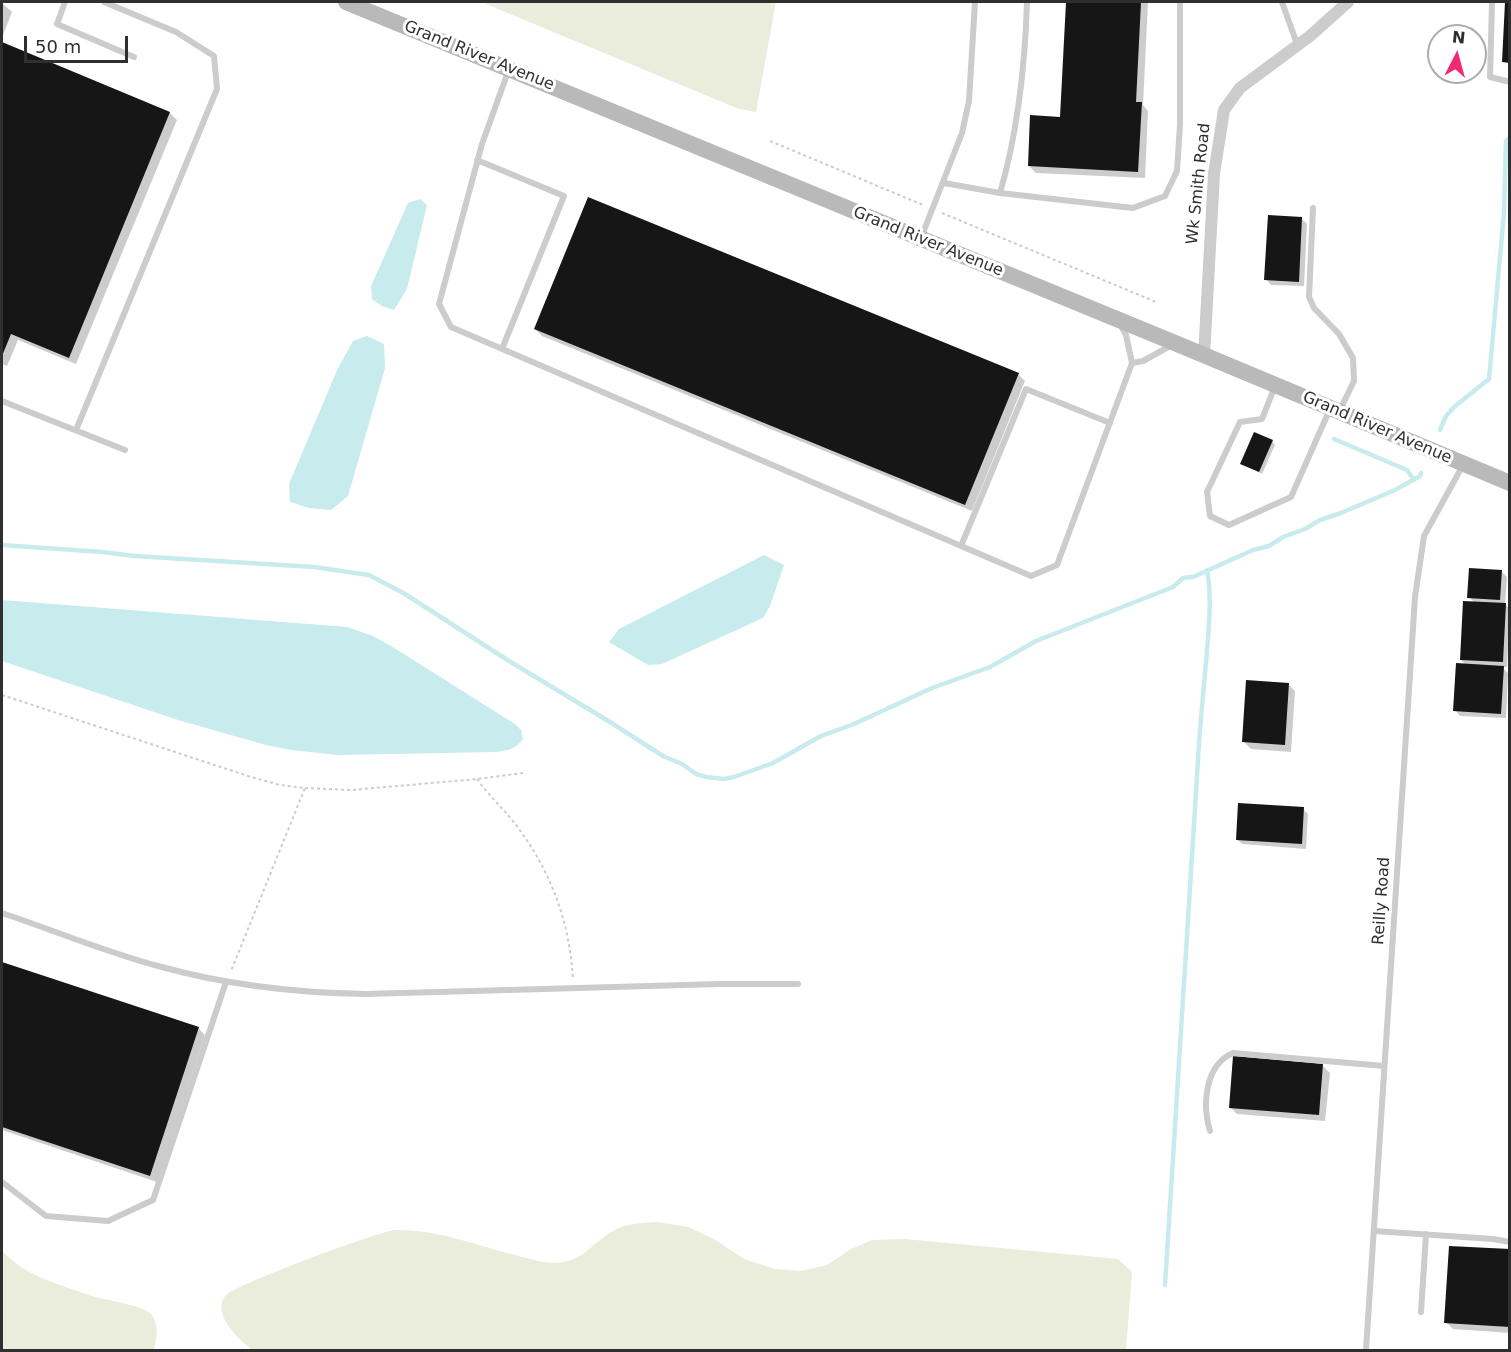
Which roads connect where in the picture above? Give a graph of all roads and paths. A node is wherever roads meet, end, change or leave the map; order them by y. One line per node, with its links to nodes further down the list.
1 (65, 2): 11 (lane)
2 (104, 2): 31 (lane)
3 (346, 2): 12 (main road, Grand River Avenue)
4 (975, 2): 16 (lane)
5 (1027, 2): 17 (lane)
6 (1180, 2): 17 (lane)
7 (1282, 2): 10 (lane)
8 (1348, 2): 10 (street, Wk Smith Road)
9 (1492, 2): 13 (lane)
10 (1298, 45): 25 (street, Wk Smith Road)
11 (134, 57)
12 (509, 69): 15 (lane); 20 (main road, Grand River Avenue)
13 (1509, 82)
14 (770, 141): 19 (path)
15 (477, 160): 24 (lane); 24 (lane)
16 (944, 183): 17 (lane); 19 (lane)
17 (1000, 193)
18 (1313, 208): 29 (lane)
19 (933, 209): 20 (lane); 21 (path)
20 (921, 239): 22 (main road, Grand River Avenue)
21 (1156, 302)
22 (1119, 320): 23 (main road, Grand River Avenue); 26 (lane)
23 (1175, 343): 25 (main road, Grand River Avenue); 26 (lane)
24 (502, 349): 35 (lane)
25 (1204, 356): 27 (main road, Grand River Avenue)
26 (1132, 363): 30 (lane)
27 (1275, 386): 29 (main road, Grand River Avenue); 29 (lane)
28 (2, 400): 31 (lane)
29 (1335, 410): 33 (main road, Grand River Avenue)
30 (1110, 423): 35 (lane); 35 (lane)
31 (76, 430): 32 (lane)
32 (125, 450)
33 (1464, 465): 34 (main road, Grand River Avenue); 44 (lane, Reilly Road)
34 (1509, 483)
35 (961, 546)
36 (2, 695): 39 (path)
37 (523, 773): 38 (path)
38 (477, 779): 39 (path); 43 (path)
39 (304, 788): 41 (path)
40 (2, 913): 41 (lane)
41 (226, 982): 43 (lane); 46 (lane)
42 (798, 984): 43 (lane)
43 (573, 988)
44 (1384, 1066): 45 (lane); 47 (lane, Reilly Road)
45 (1210, 1131)
46 (2, 1182)
47 (1374, 1231): 48 (lane); 51 (lane, Reilly Road)
48 (1426, 1234): 49 (lane); 50 (lane)
49 (1509, 1242)
50 (1421, 1312)
51 (1366, 1350)

